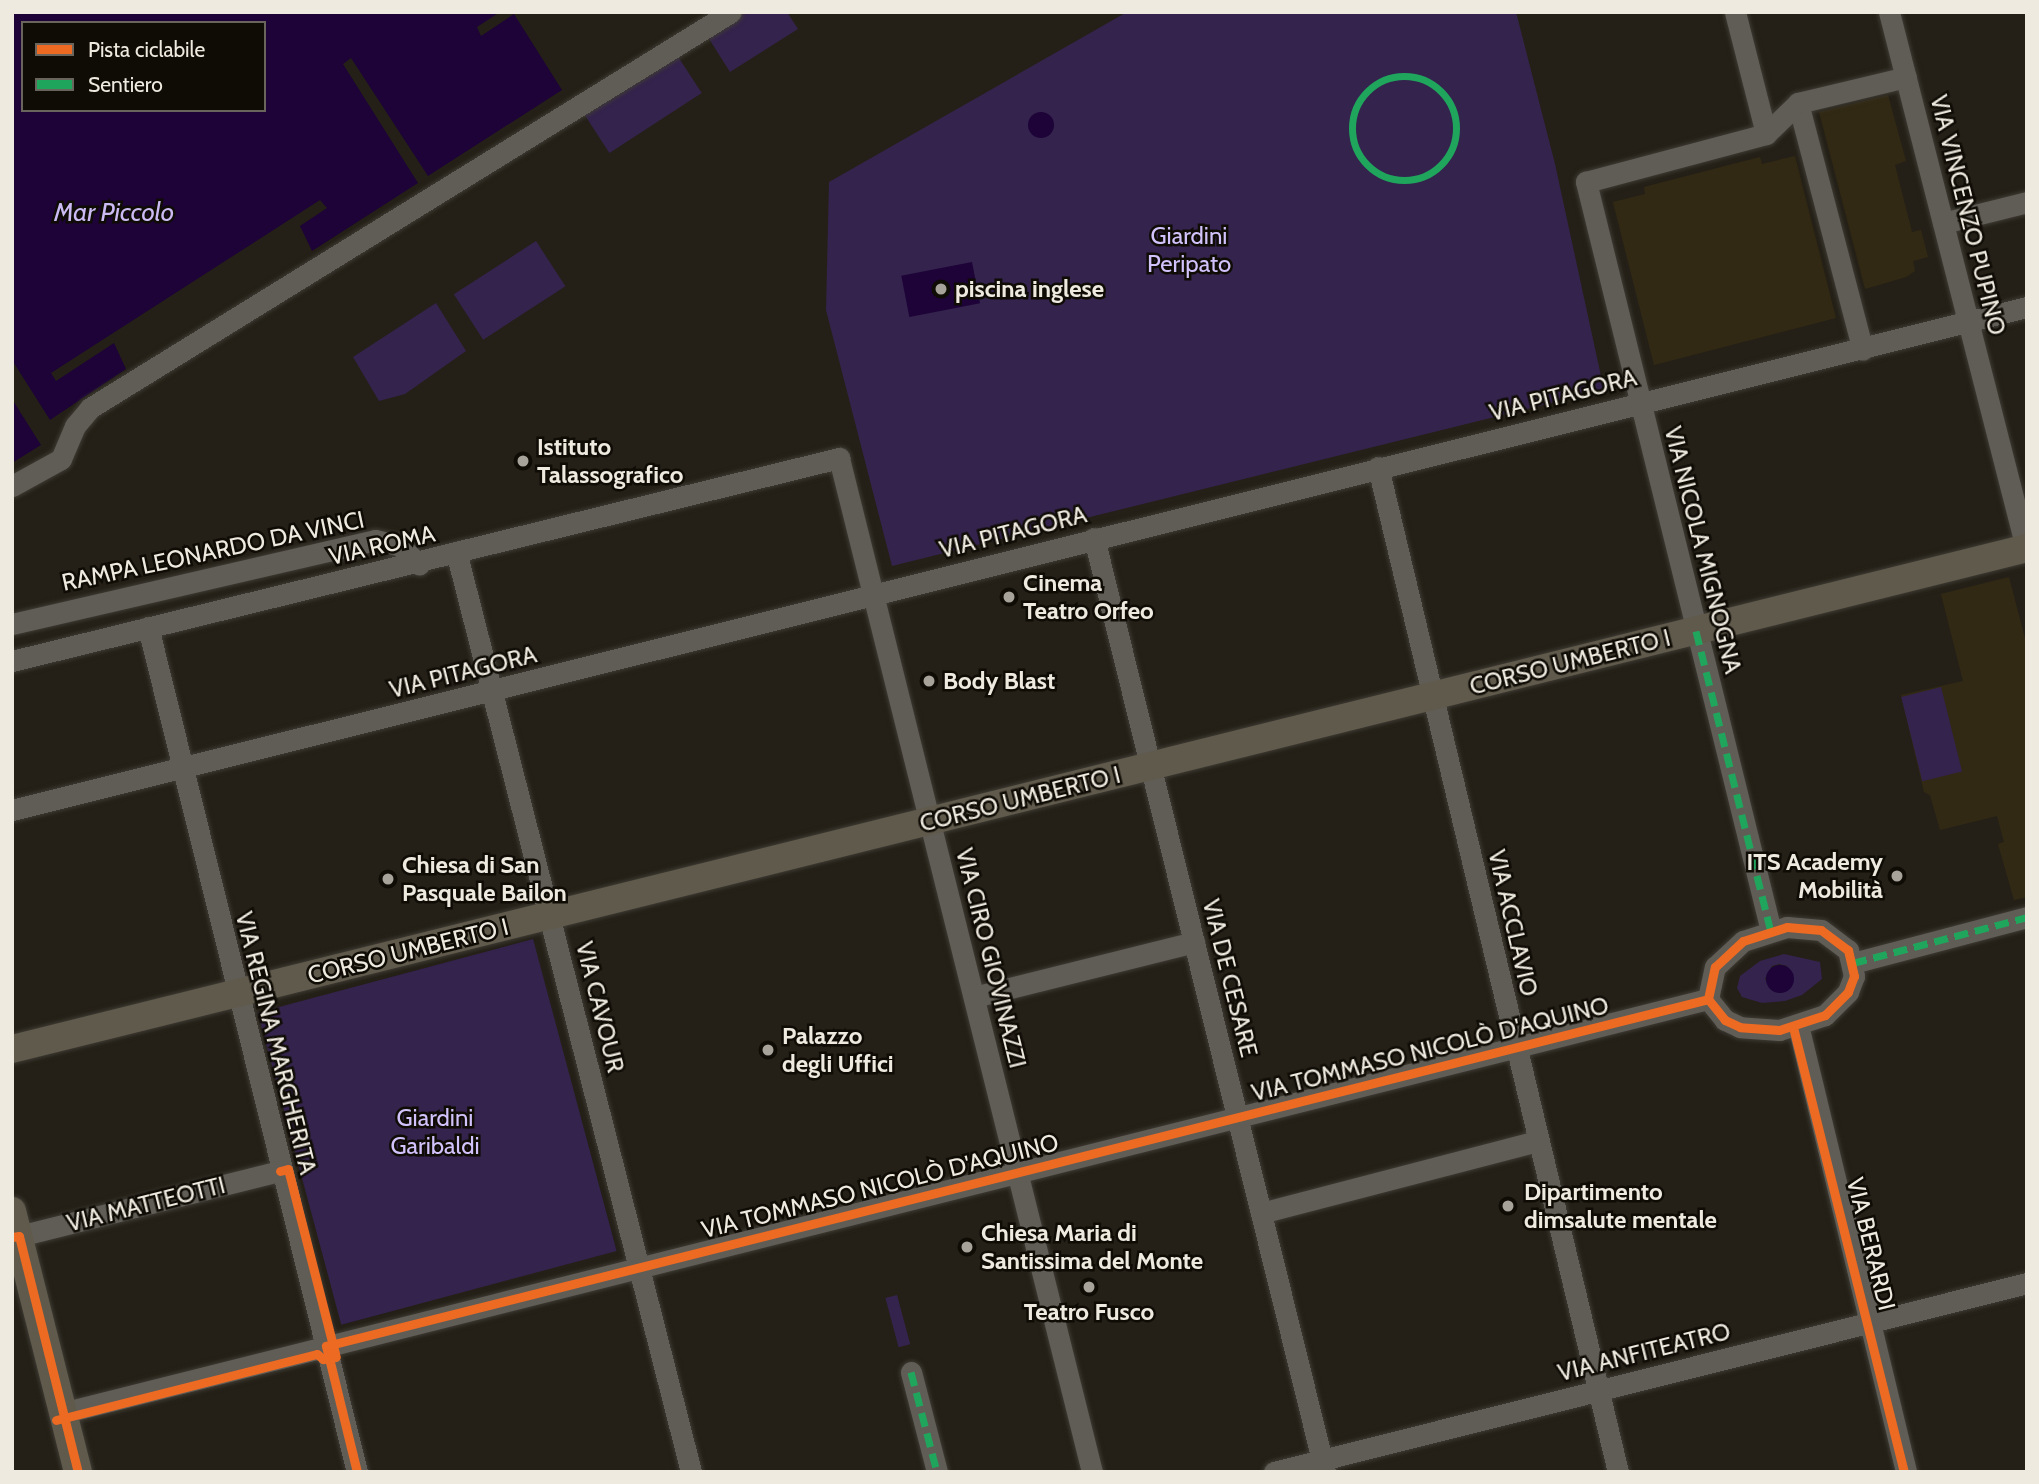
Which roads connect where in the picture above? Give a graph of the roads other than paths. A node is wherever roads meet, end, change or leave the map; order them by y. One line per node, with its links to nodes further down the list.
1 (732, 12): 15 (street)
2 (1735, 12): 6 (street)
3 (1889, 12): 4 (street, VIA VINCENZO PUPINO)
4 (1906, 77): 5 (street); 8 (street, VIA VINCENZO PUPINO)
5 (1798, 103): 6 (street); 11 (street)
6 (1766, 134): 12 (street, VIA NICOLA MIGNOGNA)
7 (2027, 202): 8 (street)
8 (1943, 223): 10 (street, VIA VINCENZO PUPINO)
9 (2027, 307): 10 (street, VIA PITAGORA)
10 (1969, 322): 11 (street, VIA PITAGORA); 17 (street, VIA VINCENZO PUPINO)
11 (1863, 350): 12 (street, VIA PITAGORA)
12 (1641, 404): 14 (street, VIA PITAGORA); 23 (street, VIA NICOLA MIGNOGNA)
13 (839, 458): 18 (street, VIA ROMA); 20 (street, VIA CIRO GIOVINAZZI)
14 (1378, 467): 16 (street, VIA PITAGORA); 26 (street, VIA ACCLAVIO)
15 (12, 486)
16 (1094, 538): 20 (street, VIA PITAGORA); 27 (street, VIA DE CESARE)
17 (2026, 549): 23 (main road, CORSO UMBERTO I)
18 (457, 555): 19 (street, VIA ROMA); 25 (street, VIA CAVOUR)
19 (419, 564): 21 (street, RAMPA LEONARDO DA VINCI); 22 (street, VIA ROMA)
20 (873, 595): 25 (street, VIA PITAGORA); 30 (street, VIA CIRO GIOVINAZZI)
21 (12, 624)
22 (148, 627): 24 (street, VIA ROMA); 28 (street, VIA REGINA MARGHERITA)
23 (1696, 631): 26 (main road, CORSO UMBERTO I); 33 (street, VIA NICOLA MIGNOGNA)
24 (12, 661)
25 (492, 692): 28 (street, VIA PITAGORA); 31 (street, VIA CAVOUR)
26 (1432, 697): 27 (main road, CORSO UMBERTO I); 40 (street, VIA ACCLAVIO)
27 (1151, 767): 30 (main road, CORSO UMBERTO I); 34 (street, VIA DE CESARE)
28 (184, 769): 29 (street, VIA PITAGORA); 36 (street, VIA REGINA MARGHERITA)
29 (12, 810)
30 (930, 821): 31 (main road, CORSO UMBERTO I); 37 (street, VIA CIRO GIOVINAZZI)
31 (549, 916): 36 (main road, CORSO UMBERTO I); 48 (street, VIA CAVOUR)
32 (2027, 917): 35 (street)
33 (1771, 930): 35 (street); 38 (street)
34 (1194, 942): 37 (street); 42 (street, VIA DE CESARE)
35 (1853, 963): 39 (street)
36 (236, 994): 41 (main road, CORSO UMBERTO I); 44 (street, VIA REGINA MARGHERITA)
37 (974, 997): 45 (street, VIA CIRO GIOVINAZZI)
38 (1708, 999): 39 (street); 40 (street, VIA TOMMASO NICOLÒ D'AQUINO)
39 (1798, 1026): 50 (street, VIA BERARDI)
40 (1516, 1047): 42 (street, VIA TOMMASO NICOLÒ D'AQUINO); 43 (street, VIA ACCLAVIO)
41 (12, 1049)
42 (1237, 1117): 45 (street, VIA TOMMASO NICOLÒ D'AQUINO); 46 (street, VIA DE CESARE)
43 (1538, 1141): 46 (street); 53 (street, VIA ACCLAVIO)
44 (280, 1171): 47 (street, VIA MATTEOTTI); 51 (street, VIA REGINA MARGHERITA)
45 (1017, 1171): 48 (street, VIA TOMMASO NICOLÒ D'AQUINO); 60 (street, VIA CIRO GIOVINAZZI)
46 (1261, 1213): 55 (street, VIA DE CESARE)
47 (14, 1228): 54 (main road)
48 (639, 1266): 51 (street, VIA TOMMASO NICOLÒ D'AQUINO); 58 (street, VIA CAVOUR)
49 (2027, 1283): 50 (street, VIA ANFITEATRO)
50 (1870, 1322): 53 (street, VIA ANFITEATRO); 63 (street, VIA BERARDI)
51 (326, 1346): 54 (street, VIA TOMMASO NICOLÒ D'AQUINO); 57 (street, VIA REGINA MARGHERITA)
52 (911, 1372): 59 (street)
53 (1600, 1390): 55 (street, VIA ANFITEATRO); 62 (street, VIA ACCLAVIO)
54 (62, 1413): 56 (main road)
55 (1323, 1466): 61 (street, VIA ANFITEATRO)
56 (78, 1472)
57 (357, 1472)
58 (691, 1472)
59 (937, 1472)
60 (1092, 1472)
61 (1274, 1472)
62 (1618, 1472)
63 (1906, 1472)

